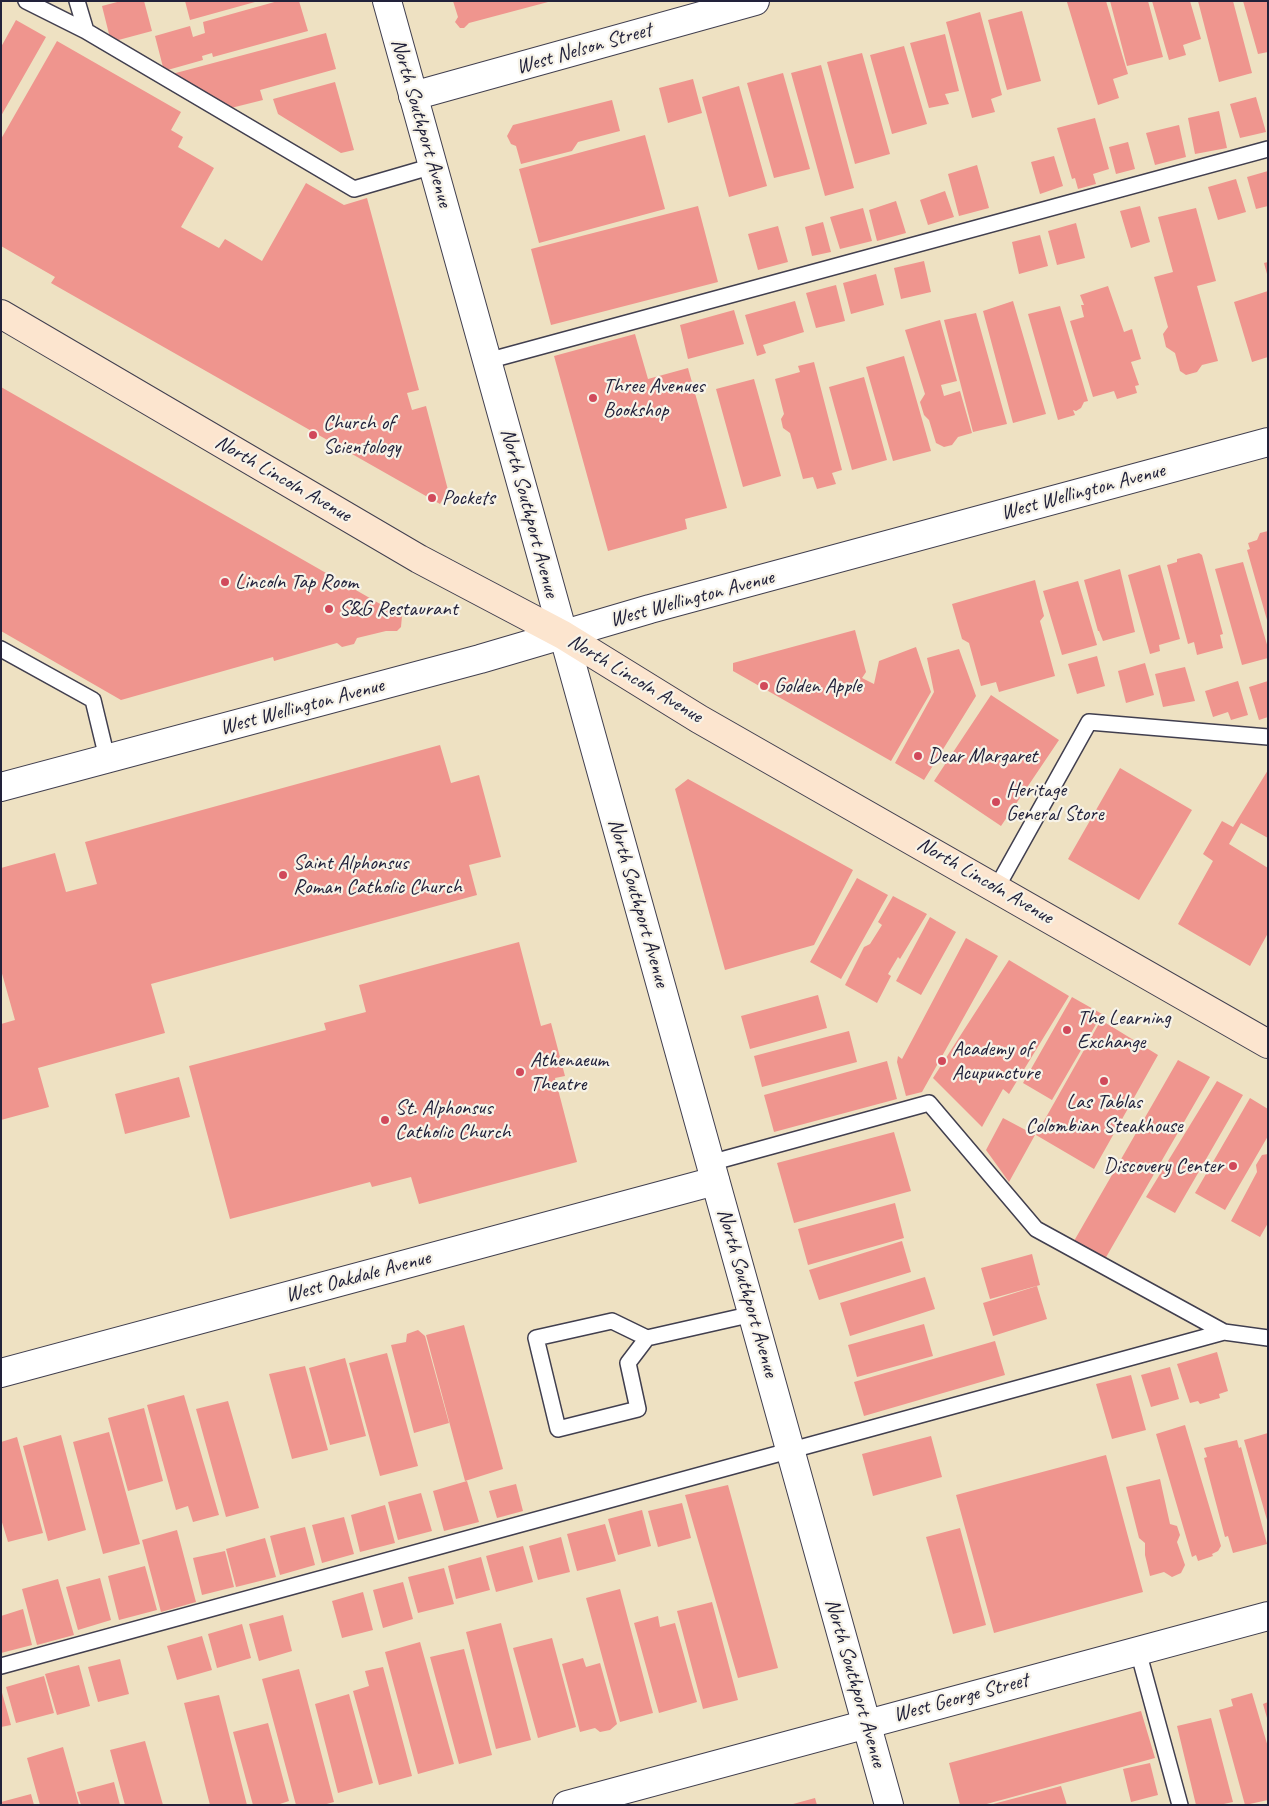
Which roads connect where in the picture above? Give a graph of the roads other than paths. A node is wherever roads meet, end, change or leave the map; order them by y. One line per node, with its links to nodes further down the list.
1 (26, 1): 6 (lane)
2 (77, 1): 6 (lane)
3 (387, 1): 7 (street, North Southport Avenue)
4 (755, 1): 5 (street, West Nelson Street)
5 (691, 10): 7 (street, West Nelson Street)
6 (86, 32): 9 (lane)
7 (413, 96): 9 (street, North Southport Avenue)
8 (1268, 149): 11 (lane)
9 (433, 166): 11 (street, North Southport Avenue)
10 (1, 314): 13 (main road, North Lincoln Avenue)
11 (487, 361): 13 (street, North Southport Avenue)
12 (1268, 442): 13 (street, West Wellington Avenue)
13 (563, 635): 16 (street, West Wellington Avenue); 18 (main road, North Lincoln Avenue); 20 (street, North Southport Avenue)
14 (1, 649): 16 (lane)
15 (1268, 737): 18 (lane)
16 (107, 758): 17 (street, West Wellington Avenue)
17 (1, 787)
18 (996, 887): 19 (main road, North Lincoln Avenue)
19 (1268, 1044)
20 (713, 1172): 21 (street, North Southport Avenue); 22 (lane); 25 (street, West Oakdale Avenue)
21 (753, 1314): 23 (lane); 26 (street, North Southport Avenue)
22 (1224, 1332): 24 (lane); 26 (lane)
23 (647, 1338): 23 (lane)
24 (1268, 1338)
25 (1, 1373)
26 (791, 1451): 29 (lane); 30 (street, North Southport Avenue)
27 (1268, 1616): 28 (street, West George Street)
28 (1138, 1651): 30 (street, West George Street); 33 (lane)
29 (1, 1666)
30 (867, 1723): 31 (street, West George Street); 32 (street, North Southport Avenue)
31 (583, 1803)
32 (889, 1805)
33 (1180, 1805)

